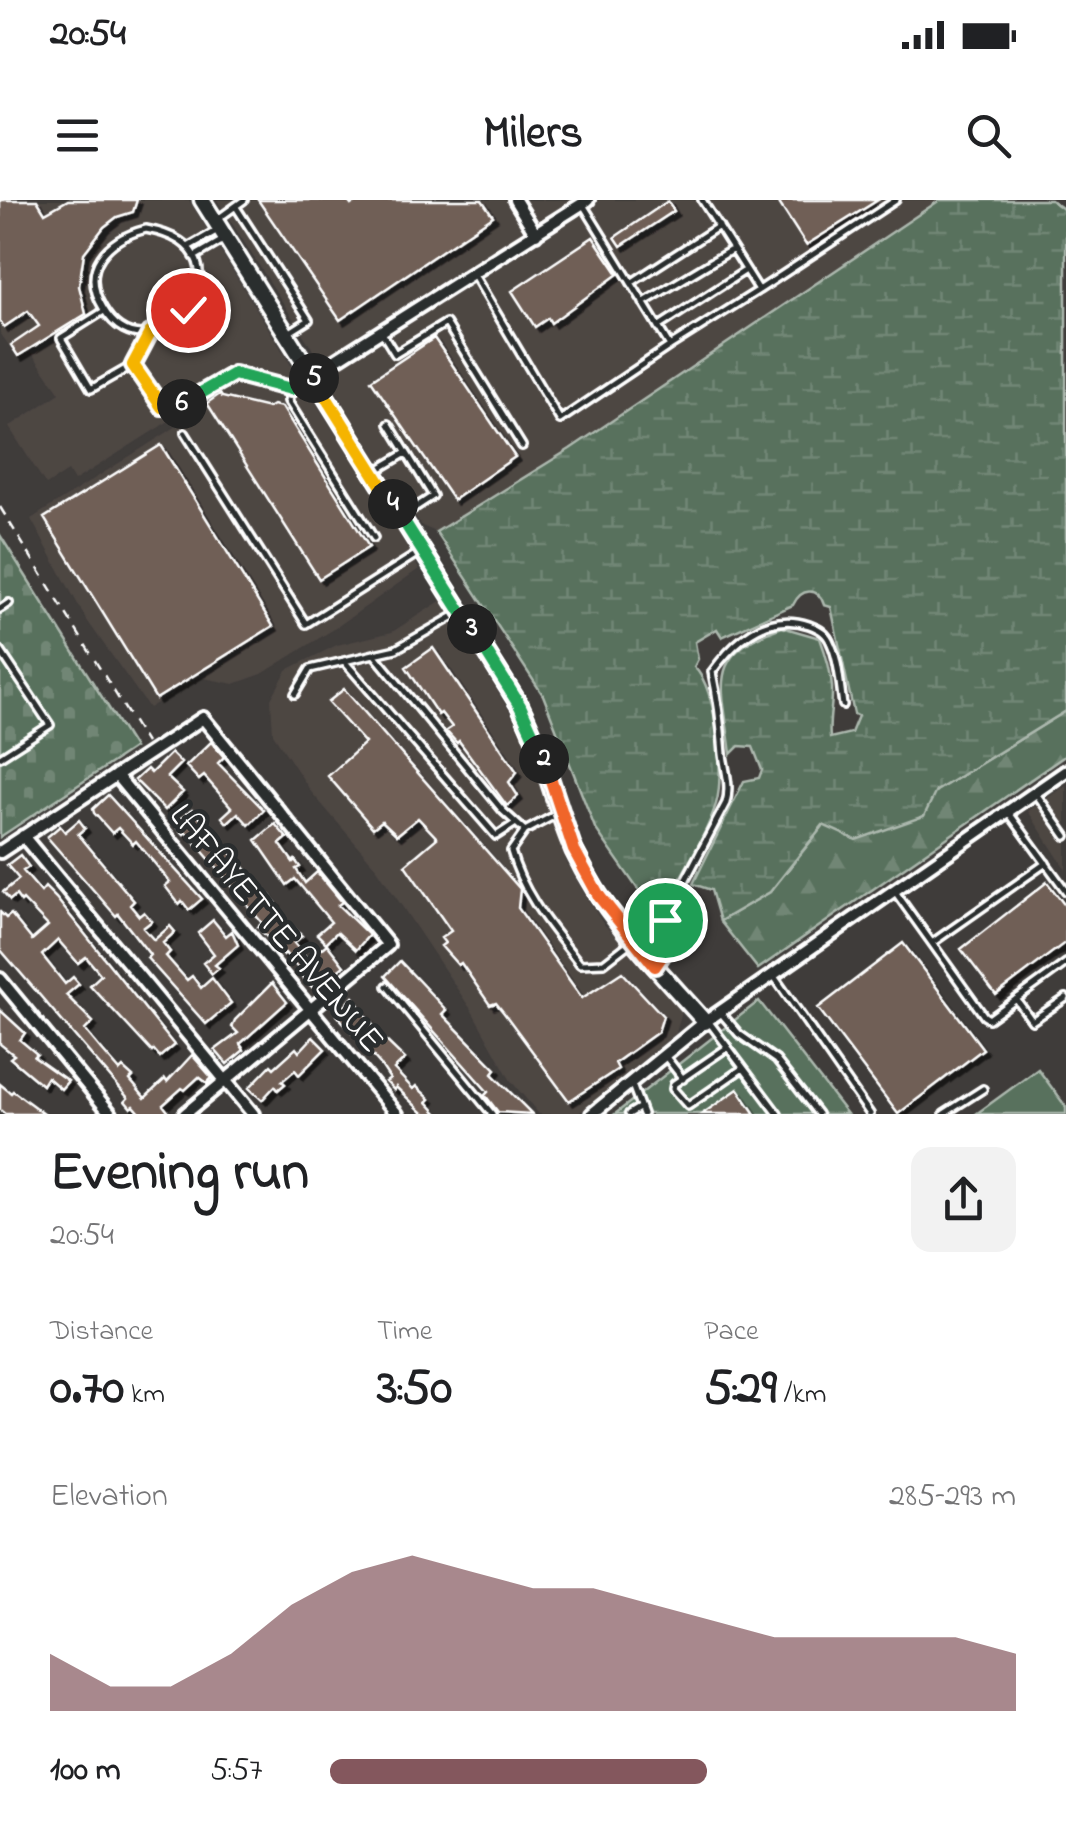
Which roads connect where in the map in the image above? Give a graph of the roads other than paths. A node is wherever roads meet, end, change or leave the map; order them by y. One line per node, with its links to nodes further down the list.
1 (202, 200): 9 (street)
2 (244, 200): 7 (lane)
3 (515, 200): 10 (street)
4 (702, 200): 8 (lane)
5 (896, 200): 17 (lane)
6 (585, 202): 10 (street); 16 (lane)
7 (236, 207): 9 (lane); 23 (lane)
8 (719, 226): 12 (lane); 16 (lane)
9 (220, 229): 11 (lane); 13 (lane); 23 (street)
10 (536, 234): 15 (street)
11 (188, 247): 13 (lane); 19 (lane)
12 (733, 249): 14 (lane); 18 (lane)
13 (194, 258): 22 (lane)
14 (746, 270): 17 (lane); 20 (lane)
15 (472, 272): 21 (street); 24 (lane)
16 (631, 282): 18 (lane)
17 (759, 290): 24 (lane)
18 (643, 303): 20 (lane)
19 (104, 311): 22 (lane); 25 (lane)
20 (658, 326): 24 (lane)
21 (381, 331): 26 (street); 30 (lane)
22 (150, 333): 25 (lane)
23 (286, 334): 26 (street)
24 (670, 346)
25 (133, 365): 27 (lane)
26 (312, 375): 27 (lane); 32 (street)
27 (291, 389): 34 (lane)
28 (389, 424): 31 (lane)
29 (186, 433): 35 (lane)
30 (522, 446)
31 (406, 453): 32 (lane); 33 (lane)
32 (373, 473): 33 (street)
33 (401, 516): 35 (street)
34 (374, 538)
35 (423, 550): 38 (street)
36 (9, 603): 37 (lane)
37 (0, 609)
38 (461, 611): 40 (lane); 49 (street)
39 (0, 650): 44 (lane)
40 (374, 654): 41 (lane); 50 (lane)
41 (344, 661): 42 (lane); 50 (lane)
42 (295, 694)
43 (843, 705): 61 (lane)
44 (0, 758)
45 (1066, 771): 47 (street)
46 (116, 775): 52 (street); 67 (street, LAFAYETTE AVENUE); 67 (street)
47 (1035, 792): 48 (street); 53 (lane)
48 (1008, 811): 55 (lane); 56 (street)
49 (560, 813): 51 (lane); 58 (street)
50 (516, 823): 51 (lane)
51 (525, 831): 58 (lane)
52 (23, 836): 54 (street); 74 (street)
53 (1066, 836)
54 (0, 852)
55 (1046, 863): 57 (lane); 59 (lane)
56 (894, 890): 59 (lane); 62 (street)
57 (1066, 891)
58 (632, 940): 61 (street)
59 (932, 943): 66 (lane)
60 (1066, 963): 66 (lane)
61 (655, 966): 69 (street)
62 (773, 975): 68 (street); 87 (lane)
63 (0, 979): 78 (street)
64 (387, 986): 82 (lane)
65 (1066, 998): 66 (lane)
66 (1016, 999)
67 (311, 1011): 74 (street); 81 (street, LAFAYETTE AVENUE)
68 (720, 1012): 69 (street); 86 (lane)
69 (706, 1021): 70 (lane); 71 (street)
70 (728, 1047): 72 (lane); 73 (lane)
71 (664, 1055): 73 (lane); 75 (street)
72 (743, 1068): 73 (lane); 85 (lane)
73 (682, 1079)
74 (225, 1080): 79 (street); 80 (street)
75 (631, 1083): 77 (lane); 83 (street)
76 (983, 1089): 88 (lane)
77 (641, 1111): 84 (lane)
78 (110, 1114)
79 (184, 1114)
80 (254, 1114)
81 (397, 1114)
82 (492, 1114)
83 (592, 1114)
84 (629, 1114)
85 (778, 1114)
86 (818, 1114)
87 (870, 1114)
88 (944, 1114)

